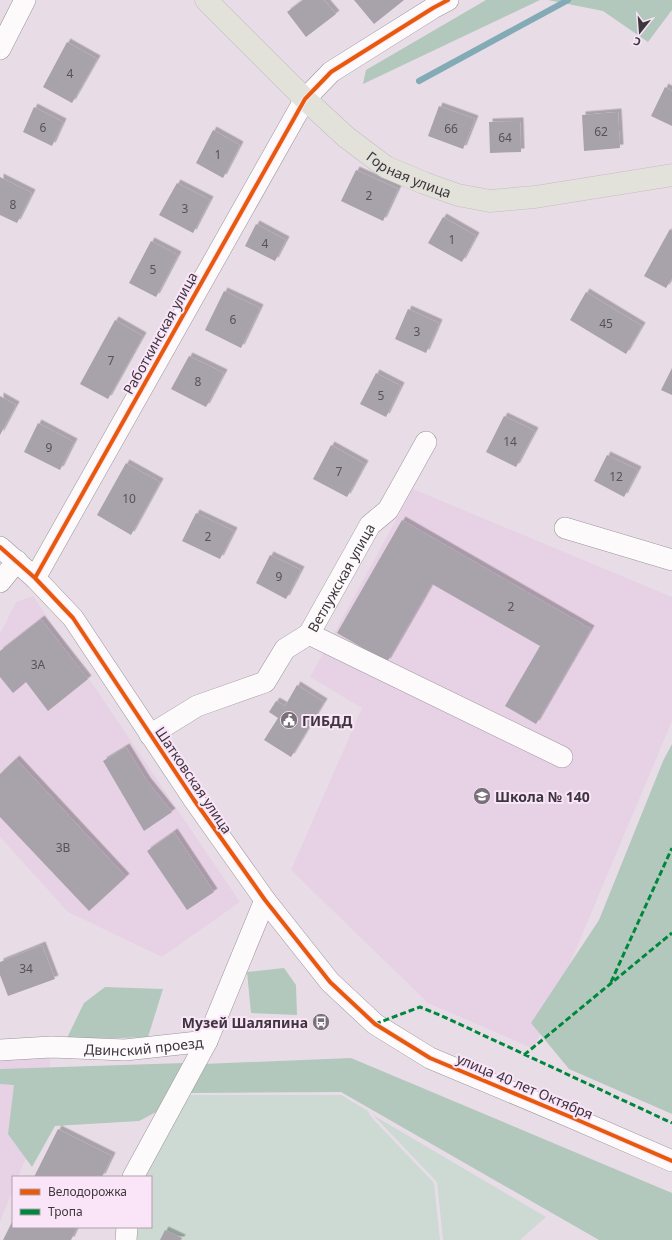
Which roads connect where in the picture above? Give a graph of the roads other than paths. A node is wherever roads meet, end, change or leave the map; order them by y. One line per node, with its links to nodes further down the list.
1 (25, 0): 4 (street)
2 (206, 0): 5 (main road, Горная улица)
3 (448, 0): 5 (street, Работкинская улица)
4 (0, 49)
5 (305, 99): 6 (main road, Горная улица); 12 (street, Работкинская улица)
6 (672, 175)
7 (426, 442): 14 (street, Ветлужская улица)
8 (565, 528): 10 (street)
9 (0, 547): 11 (street, Шатковская улица)
10 (672, 560)
11 (18, 561): 12 (street, Шатковская улица); 13 (street)
12 (35, 578): 15 (street, Шатковская улица)
13 (0, 582)
14 (310, 634): 15 (street, Ветлужская улица); 16 (street)
15 (150, 735): 17 (street, Шатковская улица)
16 (562, 757)
17 (265, 900): 18 (street, Шатковская улица); 19 (street, Двинский проезд)
18 (375, 1024): 21 (street, улица 40 лет Октября)
19 (206, 1041): 20 (street, Двинский проезд); 22 (street)
20 (0, 1050)
21 (672, 1161)
22 (134, 1176)
23 (127, 1228): 24 (street)
24 (126, 1240)

